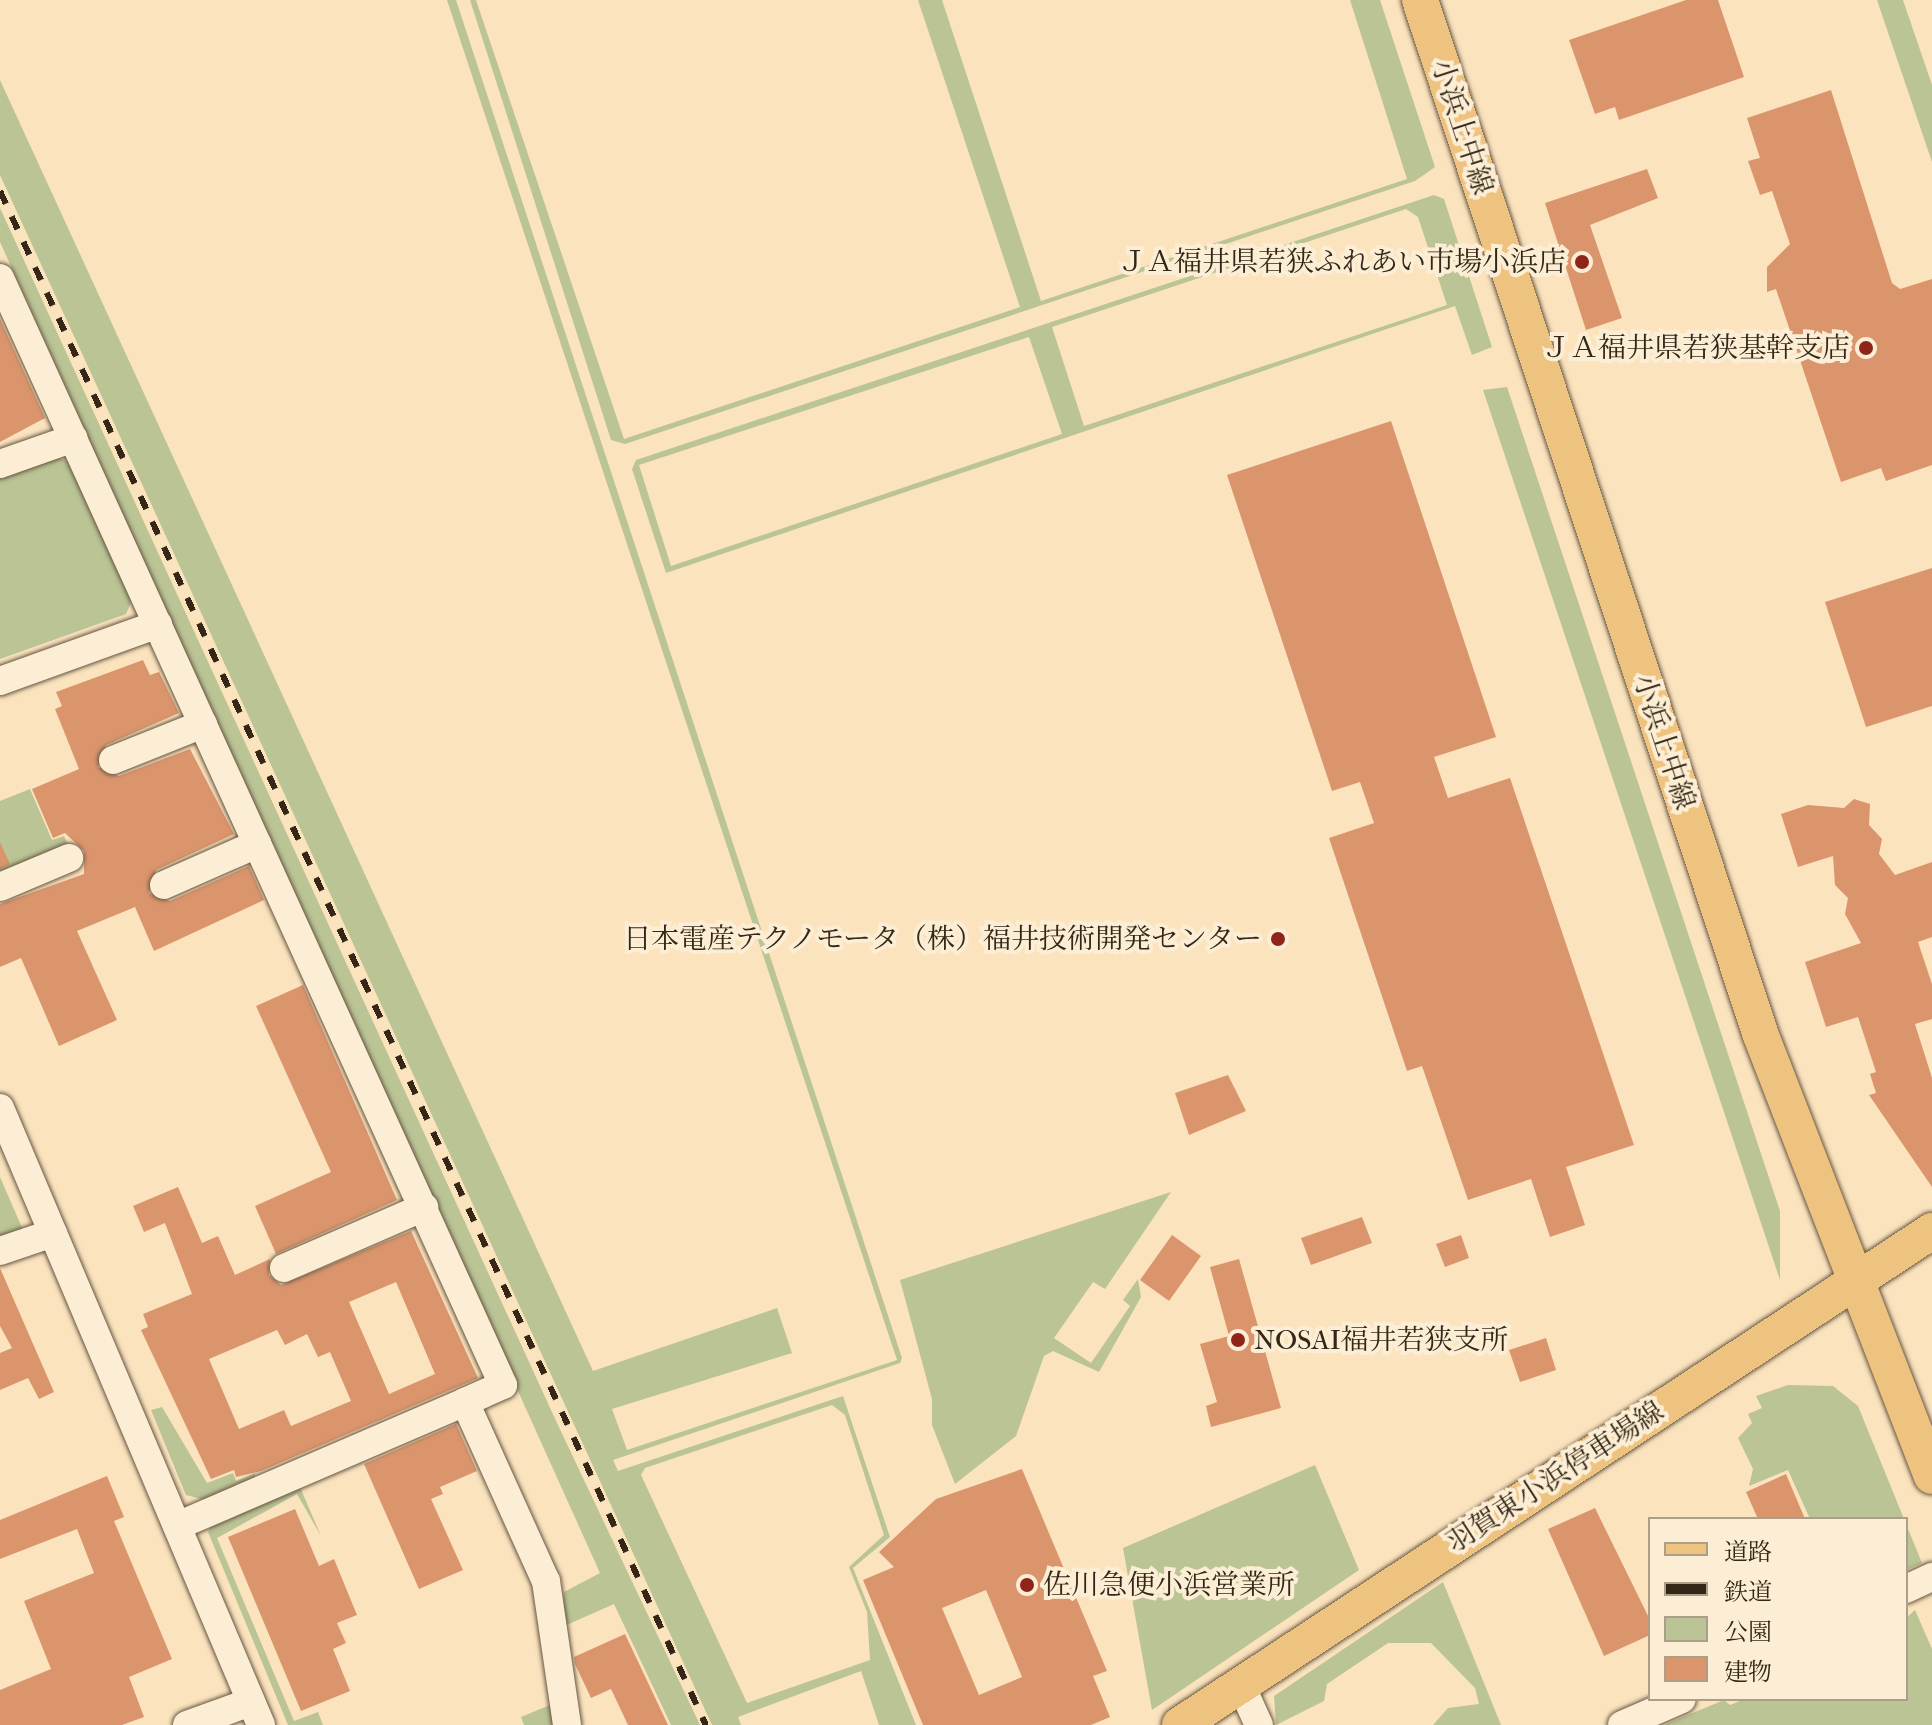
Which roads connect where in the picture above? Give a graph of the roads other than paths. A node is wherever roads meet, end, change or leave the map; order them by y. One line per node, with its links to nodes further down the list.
1 (1420, 0): 19 (main road, 小浜上中線)
2 (0, 278): 3 (street)
3 (74, 438): 4 (street); 5 (street)
4 (0, 464)
5 (158, 624): 6 (street); 7 (street)
6 (0, 681)
7 (203, 724): 8 (street); 9 (street)
8 (113, 760)
9 (257, 844): 11 (street); 14 (street)
10 (69, 858): 12 (street)
11 (164, 885)
12 (0, 887)
13 (0, 1108): 16 (street)
14 (424, 1207): 18 (street); 20 (street)
15 (1932, 1231): 19 (main road, 羽賀東小浜停車場線)
16 (53, 1233): 17 (street); 22 (street)
17 (0, 1251)
18 (284, 1268)
19 (1851, 1282): 21 (main road, 小浜上中線); 25 (main road, 羽賀東小浜停車場線)
20 (465, 1402): 22 (street); 29 (street)
21 (1932, 1476)
22 (177, 1526): 27 (street)
23 (1932, 1577): 24 (street)
24 (1908, 1588)
25 (1240, 1683): 30 (main road, 羽賀東小浜停車場線); 31 (street)
26 (1677, 1701): 32 (street)
27 (256, 1713): 28 (street)
28 (187, 1725)
29 (567, 1725)
30 (1180, 1725)
31 (1259, 1725)
32 (1622, 1725)

